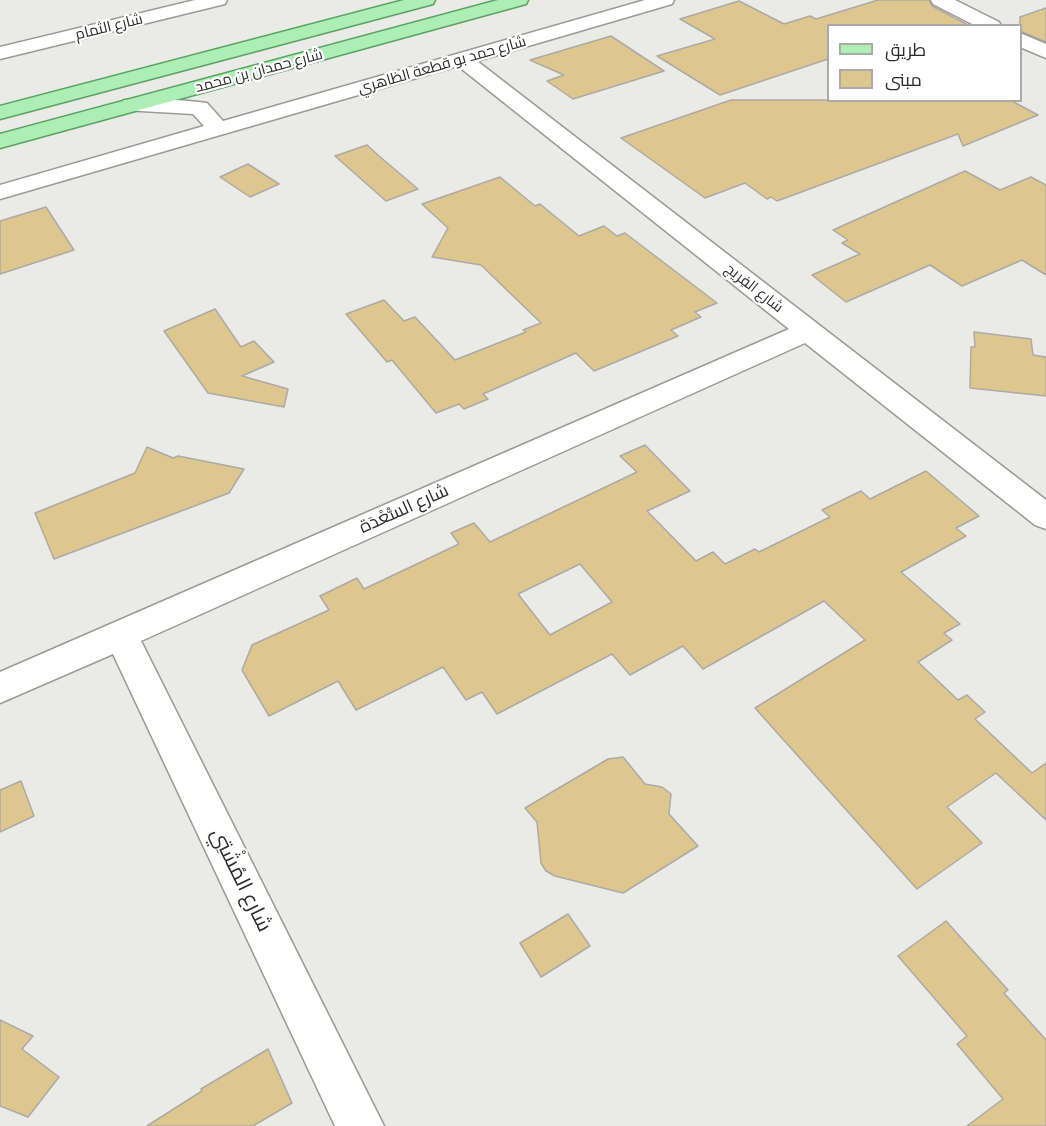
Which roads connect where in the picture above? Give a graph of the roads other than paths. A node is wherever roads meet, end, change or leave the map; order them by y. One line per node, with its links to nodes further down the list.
1 (218, 0): 9 (street, شارع الثمام)
2 (426, 0): 14 (main road, شارع حمدان بن محمد)
3 (519, 0): 11 (main road, شارع حمدان بن محمد)
4 (665, 0): 10 (street, شارع حمد بو قطعة الظاهري)
5 (940, 0): 6 (street)
6 (988, 24)
7 (1022, 40): 8 (street)
8 (1046, 52)
9 (0, 53)
10 (462, 59): 15 (street, شارع حمد بو قطعة الظاهري); 18 (street, شارع الفِريج)
11 (223, 81): 12 (main road, شارع حمدان بن محمد); 13 (street)
12 (132, 105): 13 (street); 16 (main road, شارع حمدان بن محمد)
13 (199, 108): 15 (street)
14 (0, 113)
15 (219, 129): 17 (street, شارع حمد بو قطعة الظاهري)
16 (0, 141)
17 (0, 192)
18 (808, 331): 19 (street, شارع الفِريج); 20 (street, شارع السُّعْدَة)
19 (1046, 517)
20 (121, 635): 21 (street, شارع السُّعْدَة); 22 (street, شارع المُشْتِي)
21 (0, 688)
22 (360, 1126)

